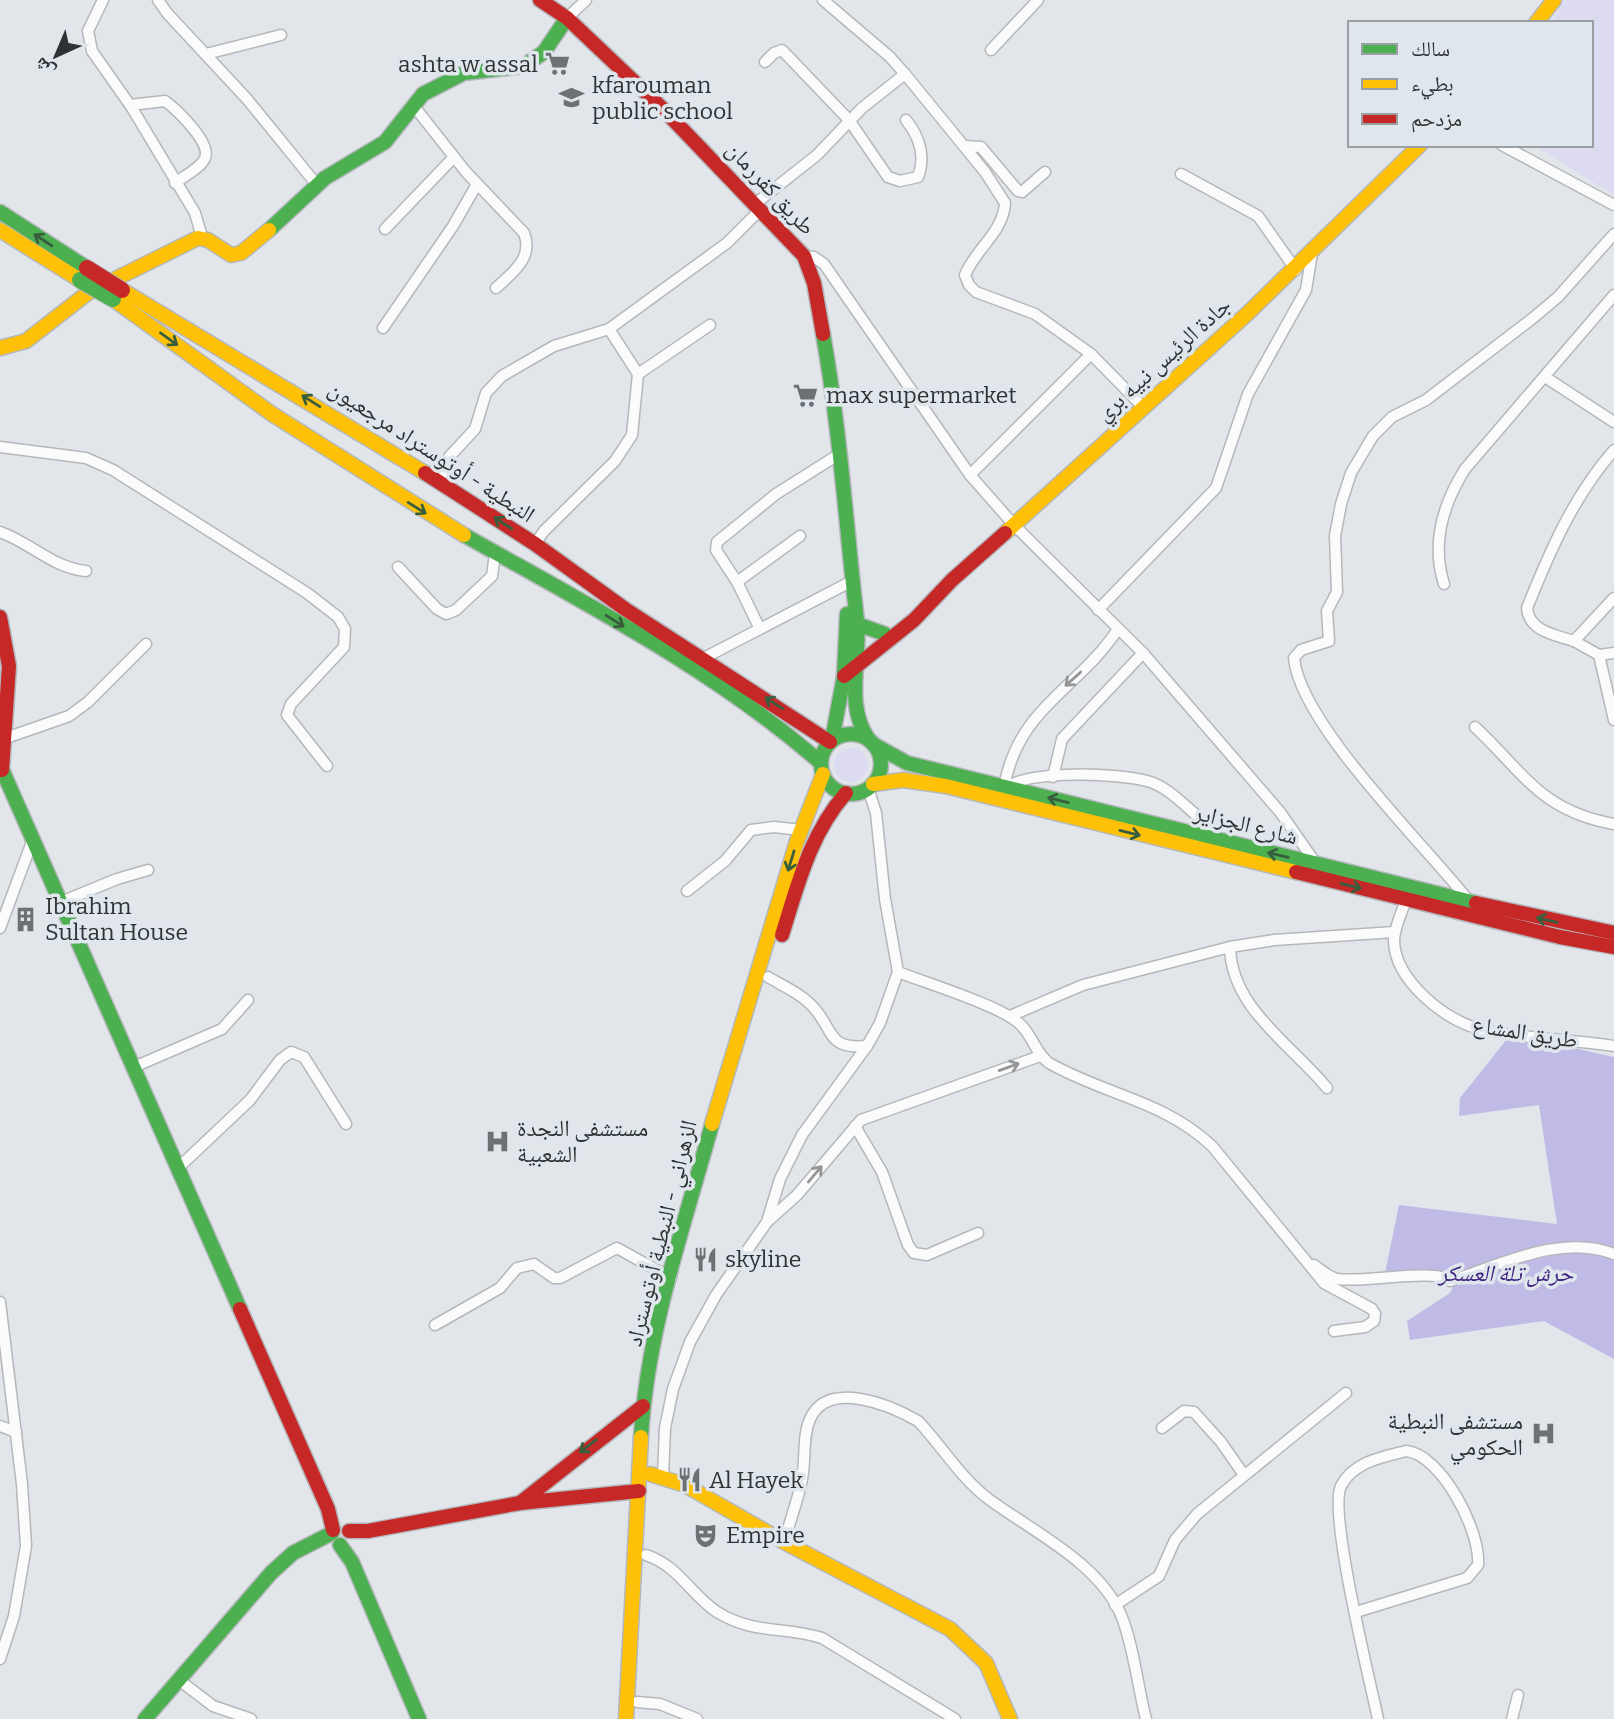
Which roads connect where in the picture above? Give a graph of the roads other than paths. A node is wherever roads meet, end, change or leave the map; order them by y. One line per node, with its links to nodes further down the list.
1 (103, 0): 15 (street)
2 (158, 0): 12 (street)
3 (540, 0): 8 (main road, طريق كفررمان)
4 (586, 0): 8 (street)
5 (823, 0): 14 (street)
6 (1038, 0): 11 (street)
7 (1554, 0): 9 (main road)
8 (567, 18): 16 (main road); 29 (main road, طريق كفررمان)
9 (1538, 21)
10 (281, 35): 12 (street)
11 (991, 50)
12 (206, 54): 27 (street)
13 (765, 62): 17 (street)
14 (905, 74): 17 (street); 19 (street)
15 (130, 105): 25 (street); 25 (street)
16 (413, 105): 22 (street); 27 (main road)
17 (849, 120): 18 (street); 29 (street)
18 (906, 120)
19 (964, 146): 23 (street); 46 (street)
20 (1418, 147): 35 (main road, جادة الرئيس نبيه بري)
21 (1506, 147): 28 (street)
22 (454, 157): 26 (street); 31 (street)
23 (1045, 172)
24 (1181, 174): 37 (street)
25 (176, 183): 34 (street)
26 (477, 184): 39 (street); 43 (street)
27 (317, 185): 34 (main road)
28 (1614, 205)
29 (757, 207): 36 (main road, طريق كفررمان); 44 (street)
30 (0, 212): 38 (main road, النبطية - أوتوستراد مرجعيون, one-way to 30)
31 (385, 229)
32 (0, 230): 38 (main road, النبطية - أوتوستراد مرجعيون)
33 (1614, 234): 105 (street)
34 (202, 237): 45 (main road)
35 (1312, 253): 37 (main road, جادة الرئيس نبيه بري); 72 (street)
36 (804, 256): 54 (main road, طريق كفررمان); 57 (street)
37 (1296, 270): 49 (main road, جادة الرئيس نبيه بري)
38 (84, 274): 40 (main road, النبطية - أوتوستراد مرجعيون, bridge)
39 (496, 288)
40 (118, 295): 51 (main road, النبطية - أوتوستراد مرجعيون, one-way to 40); 56 (main road, النبطية - أوتوستراد مرجعيون, one-way to 56)
41 (1614, 295): 48 (street)
42 (710, 325): 47 (street)
43 (383, 328)
44 (610, 329): 47 (street); 58 (street)
45 (0, 348)
46 (1091, 354): 49 (street); 57 (street)
47 (638, 374): 63 (street)
48 (1545, 377): 50 (street); 69 (street)
49 (1144, 408): 60 (main road, جادة الرئيس نبيه بري)
50 (1614, 422)
51 (363, 433): 55 (main road, النبطية - أوتوستراد مرجعيون); 56 (main road)
52 (0, 447): 90 (street)
53 (1614, 450): 78 (street)
54 (841, 453): 67 (street); 68 (main road, طريق كفررمان)
55 (401, 458): 58 (main road, النبطية - أوتوستراد مرجعيون); 59 (main road)
56 (344, 461): 59 (main road, النبطية - أوتوستراد مرجعيون)
57 (970, 475): 60 (street)
58 (442, 484): 63 (main road, النبطية - أوتوستراد مرجعيون, one-way to 58)
59 (381, 485): 64 (main road, النبطية - أوتوستراد مرجعيون, one-way to 64)
60 (1014, 525): 71 (main road, جادة الرئيس نبيه بري); 72 (street)
61 (0, 533): 66 (street)
62 (800, 536): 67 (street)
63 (535, 544): 83 (main road, النبطية - أوتوستراد مرجعيون)
64 (495, 554): 65 (street); 92 (main road, النبطية - أوتوستراد مرجعيون, one-way to 92)
65 (398, 567)
66 (86, 571)
67 (737, 582): 75 (street)
68 (849, 582): 74 (main road); 75 (street); 84 (main road)
69 (1444, 584)
70 (1614, 597): 78 (street)
71 (930, 600): 77 (main road); 84 (main road)
72 (1098, 611): 76 (street)
73 (0, 617): 87 (main road)
74 (857, 624): 77 (main road); 84 (main road)
75 (759, 627): 83 (street)
76 (1118, 629): 80 (street); 95 (street, one-way to 95)
77 (885, 634): 84 (main road)
78 (1574, 640): 82 (street)
79 (146, 644): 87 (street)
80 (1143, 653): 93 (street); 101 (street)
81 (1614, 653): 82 (street)
82 (1599, 655): 85 (street)
83 (702, 659): 88 (main road, النبطية - أوتوستراد مرجعيون, one-way to 83)
84 (851, 665): 88 (main road); 89 (main road)
85 (1614, 720)
86 (1475, 727): 97 (street)
87 (6, 738): 91 (main road)
88 (831, 741): 89 (main road); 92 (main road)
89 (871, 742): 94 (main road); 95 (main road, شارع الجزاير)
90 (327, 766)
91 (1, 768): 99 (main road)
92 (822, 768): 96 (main road); 98 (main road, الزهراني - النبطية أوتوستراد)
93 (1053, 777): 95 (street); 100 (street)
94 (870, 786): 96 (main road); 104 (main road, شارع الجزاير, one-way to 104); 112 (street)
95 (1006, 787): 100 (main road, شارع الجزاير, one-way to 95)
96 (846, 793): 113 (main road, الزهراني - النبطية أوتوستراد)
97 (1614, 824)
98 (801, 830): 103 (street); 128 (main road, الزهراني - النبطية أوتوستراد, one-way to 128)
99 (33, 839): 106 (main road); 107 (street)
100 (1213, 840): 101 (main road, شارع الجزاير, one-way to 100)
101 (1317, 864): 105 (main road, شارع الجزاير)
102 (148, 870): 106 (street)
103 (687, 891)
104 (1406, 900): 108 (street); 111 (main road, شارع الجزاير)
105 (1468, 901): 109 (main road, شارع الجزاير, one-way to 105)
106 (61, 902): 119 (main road)
107 (0, 928)
108 (1395, 932): 110 (street); 117 (street, طريق المشاع)
109 (1614, 933)
110 (1230, 947): 115 (street); 120 (street)
111 (1614, 947)
112 (898, 972): 115 (street); 116 (street)
113 (768, 977): 116 (street); 137 (main road, الزهراني - النبطية أوتوستراد)
114 (248, 1000): 119 (street)
115 (1010, 1016): 118 (street)
116 (867, 1046): 124 (street)
117 (1614, 1046)
118 (1040, 1056): 122 (street, one-way to 118); 127 (street)
119 (134, 1067): 123 (main road)
120 (1326, 1088)
121 (346, 1124): 123 (street)
122 (855, 1126): 124 (street, one-way to 122); 125 (street)
123 (178, 1168): 141 (main road)
124 (767, 1222): 137 (street)
125 (978, 1233)
126 (1614, 1254): 127 (street)
127 (1304, 1258): 131 (street)
128 (671, 1278): 130 (street); 133 (main road, الزهراني - النبطية أوتوستراد)
129 (0, 1302): 136 (street)
130 (435, 1325)
131 (1334, 1331)
132 (1346, 1393): 138 (street)
133 (643, 1406): 139 (main road, الزهراني - النبطية أوتوستراد); 140 (main road, one-way to 140)
134 (0, 1426): 136 (street)
135 (1162, 1428): 138 (street)
136 (16, 1432): 146 (street)
137 (657, 1475): 142 (main road); 143 (main road, الزهراني - النبطية أوتوستراد)
138 (1244, 1475): 144 (street)
139 (639, 1491): 140 (main road); 153 (main road, الزهراني - النبطية أوتوستراد)
140 (520, 1503): 141 (main road)
141 (341, 1536): 147 (main road); 152 (main road)
142 (784, 1542): 144 (street); 157 (main road)
143 (646, 1555): 149 (main road, الزهراني - النبطية أوتوستراد); 156 (street)
144 (1115, 1605): 158 (street)
145 (1356, 1612): 145 (street); 159 (street)
146 (0, 1659)
147 (179, 1680): 150 (main road); 151 (street)
148 (1518, 1695): 160 (street)
149 (637, 1702): 154 (main road, الزهراني - النبطية أوتوستراد); 155 (street)
150 (145, 1719)
151 (251, 1719)
152 (419, 1719)
153 (626, 1719)
154 (636, 1719)
155 (697, 1719)
156 (955, 1719)
157 (1010, 1719)
158 (1146, 1719)
159 (1378, 1719)
160 (1512, 1719)

